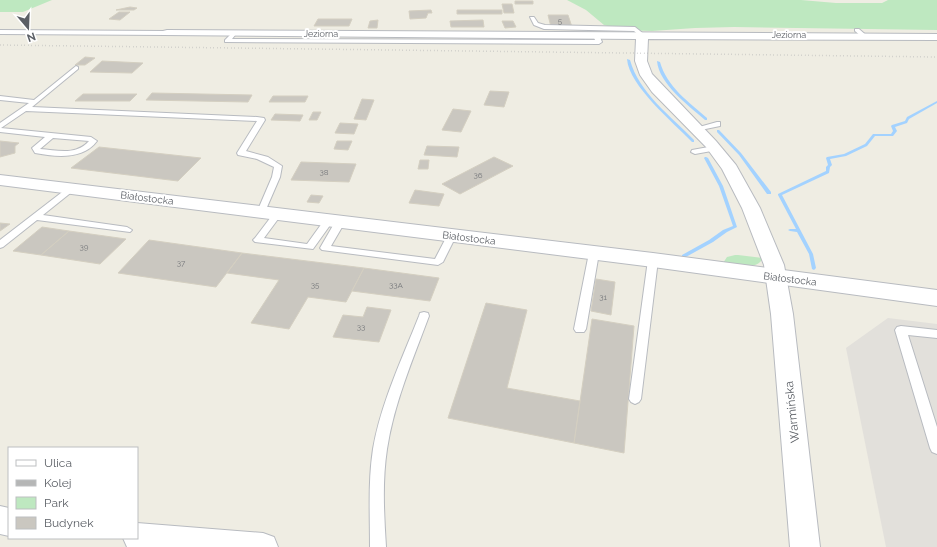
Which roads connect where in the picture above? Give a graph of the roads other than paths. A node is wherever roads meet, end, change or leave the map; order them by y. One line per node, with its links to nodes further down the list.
1 (532, 18): 6 (lane)
2 (0, 32): 3 (lane, Jeziorna)
3 (167, 33): 4 (street, Jeziorna)
4 (233, 34): 5 (street, Jeziorna); 5 (lane)
5 (596, 35): 6 (street, Jeziorna)
6 (642, 35): 7 (street, Jeziorna); 14 (street)
7 (937, 37)
8 (76, 68): 10 (lane)
9 (0, 98): 10 (lane)
10 (35, 102): 11 (lane)
11 (24, 109): 13 (lane); 21 (lane)
12 (717, 124): 14 (lane)
13 (0, 126)
14 (696, 129): 17 (street)
15 (0, 130): 16 (lane)
16 (52, 135): 16 (lane)
17 (714, 148): 18 (lane); 29 (street)
18 (694, 152)
19 (0, 180): 20 (street, Białostocka)
20 (70, 189): 21 (street, Białostocka); 22 (lane)
21 (269, 213): 23 (street, Białostocka); 23 (lane)
22 (36, 217): 24 (lane); 26 (lane)
23 (334, 221): 25 (street, Białostocka); 25 (lane)
24 (127, 230)
25 (451, 236): 27 (street, Białostocka)
26 (0, 246)
27 (594, 253): 28 (street, Białostocka); 32 (lane)
28 (653, 260): 29 (street, Białostocka); 34 (lane)
29 (776, 277): 30 (street, Białostocka); 39 (street, Warmińska)
30 (937, 298)
31 (424, 316): 38 (lane)
32 (580, 329)
33 (937, 334): 35 (lane)
34 (635, 399)
35 (937, 448)
36 (138, 537): 37 (street)
37 (264, 547)
38 (378, 547)
39 (805, 547)

